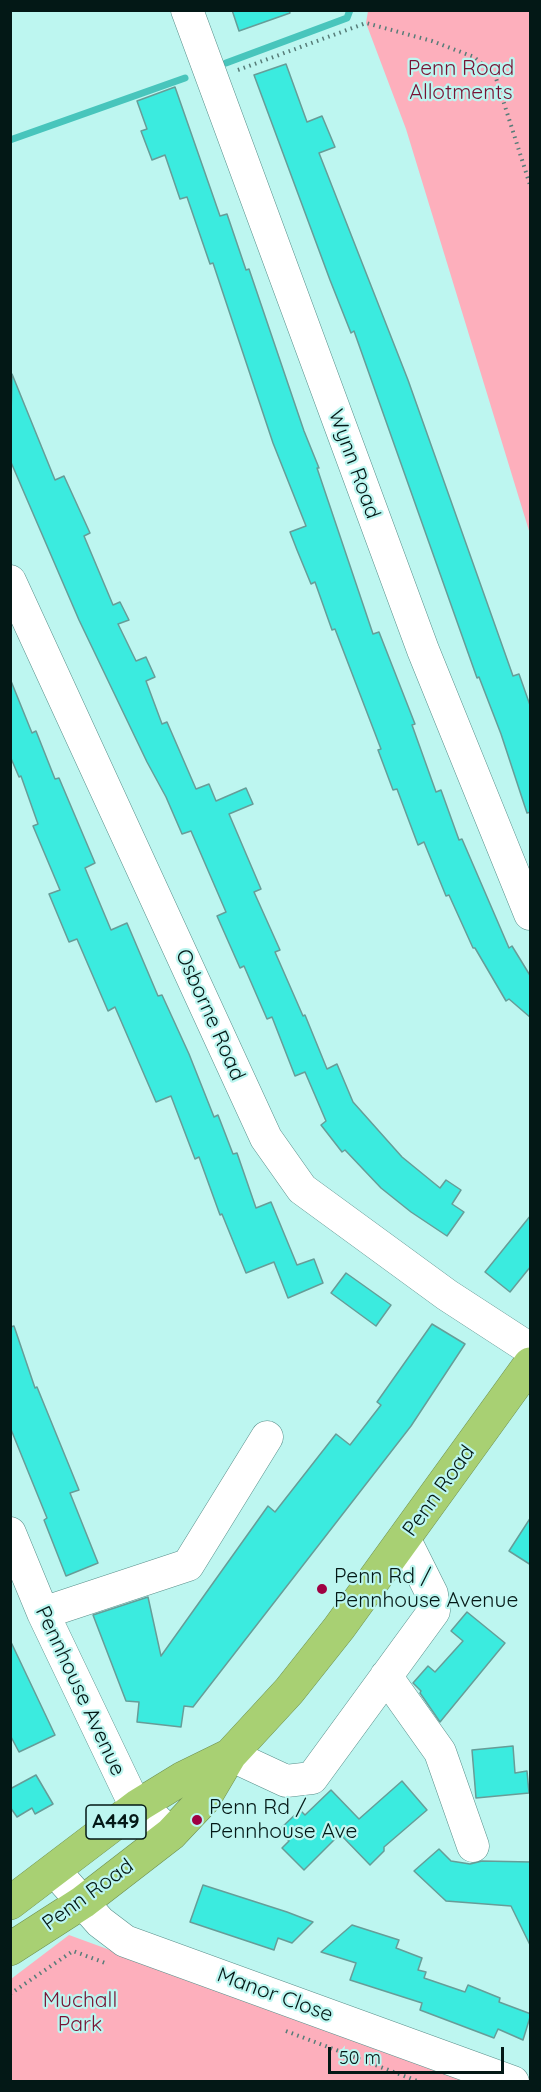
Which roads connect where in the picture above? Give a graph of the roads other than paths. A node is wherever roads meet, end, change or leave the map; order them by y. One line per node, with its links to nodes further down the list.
1 (187, 10): 3 (street, Wynn Road)
2 (10, 581): 4 (street, Osborne Road)
3 (531, 914)
4 (531, 1349)
5 (531, 1364): 8 (highway, Penn Road / A449)
6 (267, 1437): 9 (street)
7 (10, 1533): 9 (street, Pennhouse Avenue)
8 (404, 1538): 10 (street); 11 (highway, Penn Road / A449)
9 (43, 1613): 12 (street, Pennhouse Avenue)
10 (386, 1676): 11 (street); 14 (street)
11 (230, 1755): 12 (highway, Penn Road / A449); 13 (highway, Penn Road / A449)
12 (139, 1805): 13 (street, Pennhouse Avenue); 15 (highway, Penn Road / A449)
13 (171, 1834): 16 (highway, Penn Road / A449)
14 (472, 1846)
15 (54, 1870): 16 (street, Manor Close); 17 (highway, Penn Road / A449)
16 (82, 1902): 18 (highway, Penn Road / A449); 19 (street, Manor Close)
17 (10, 1903)
18 (10, 1950)
19 (513, 2082)

